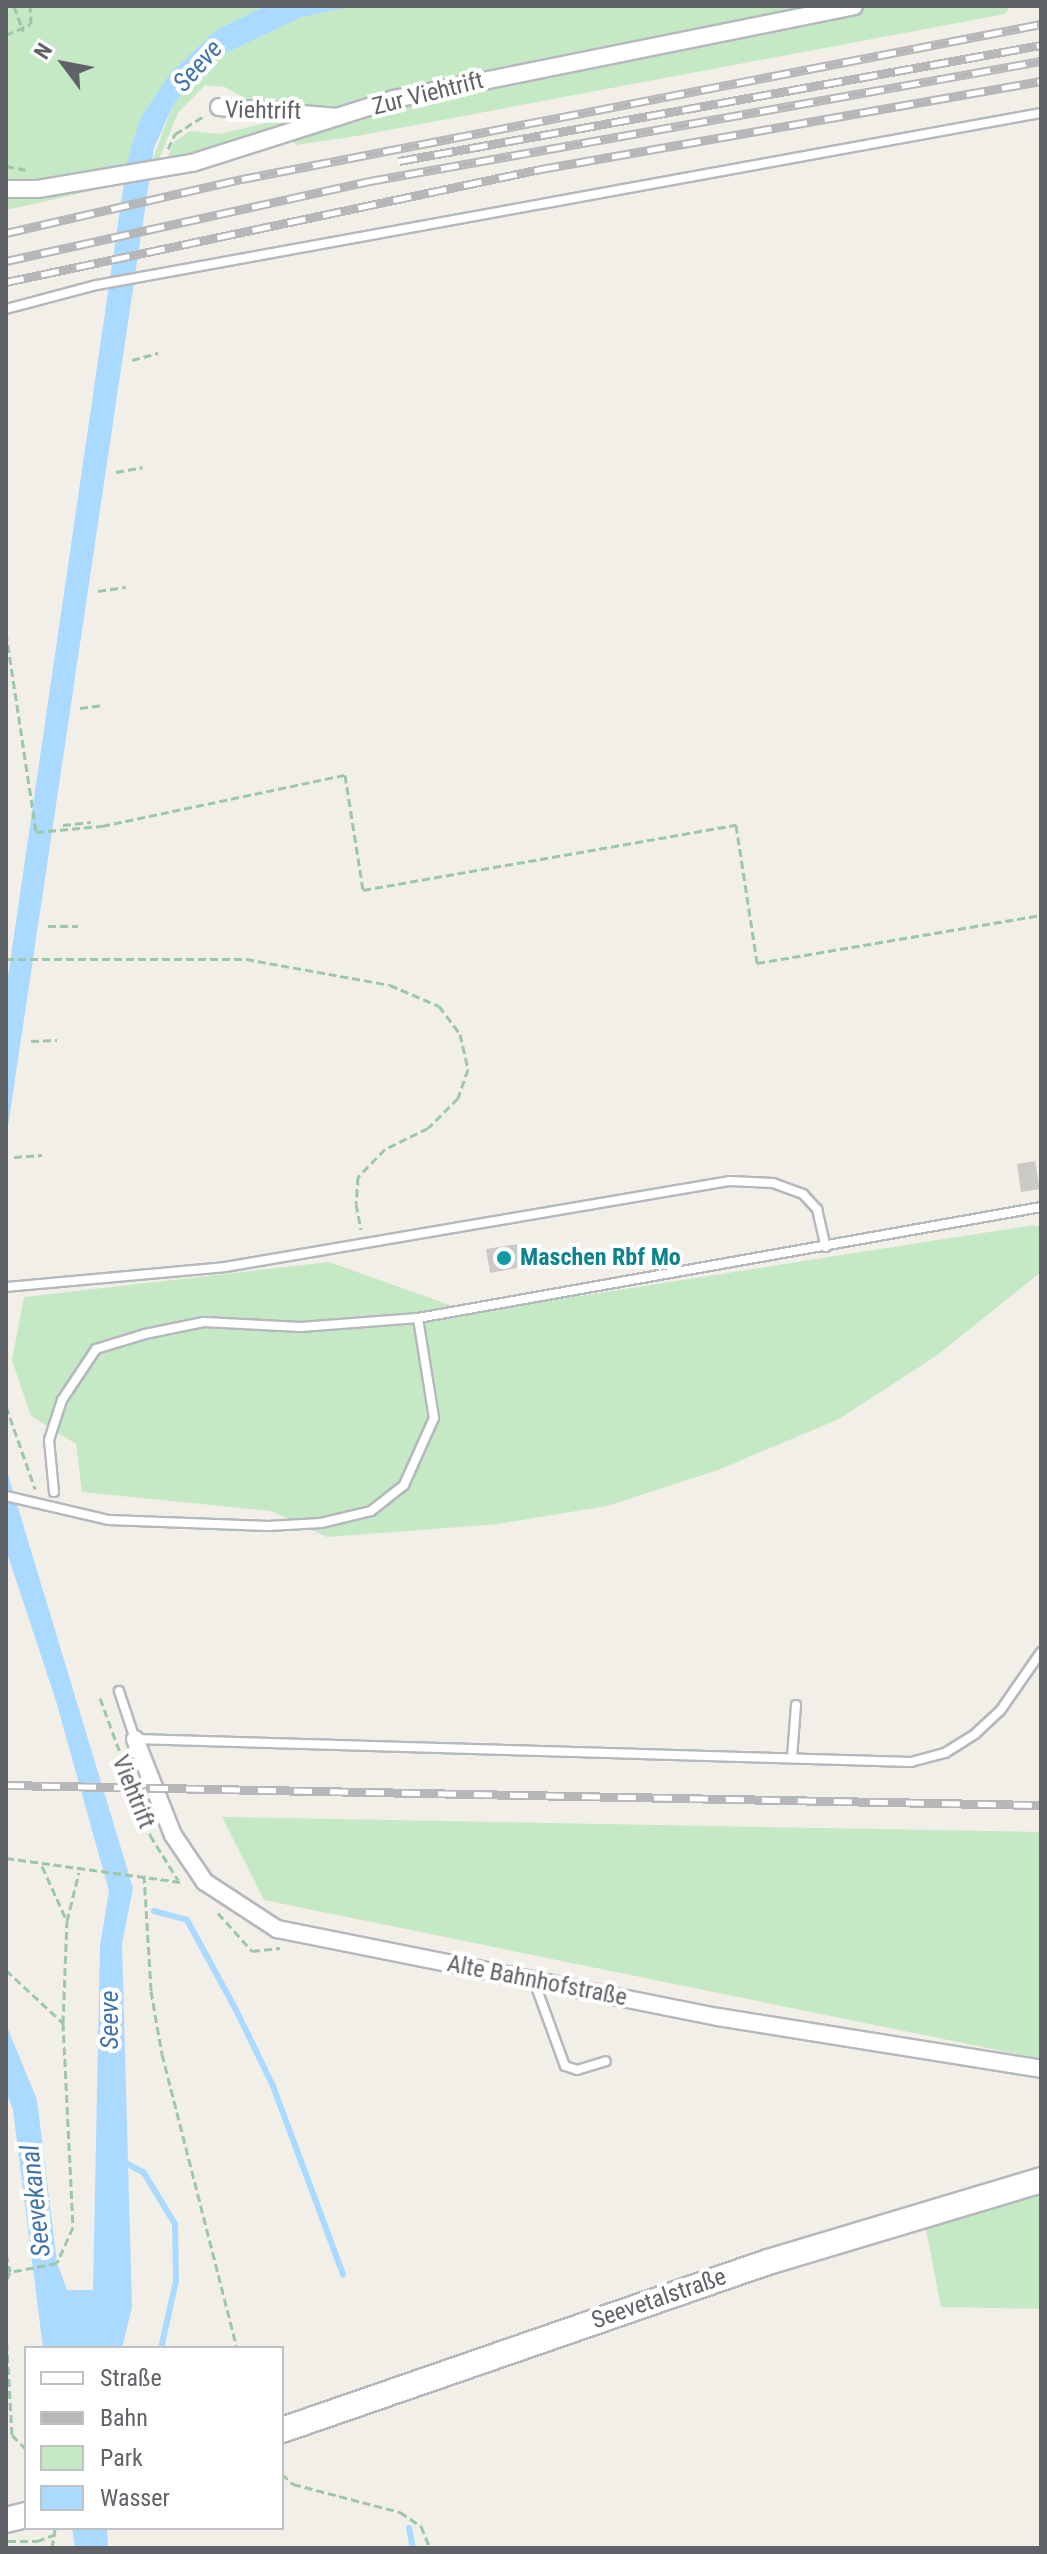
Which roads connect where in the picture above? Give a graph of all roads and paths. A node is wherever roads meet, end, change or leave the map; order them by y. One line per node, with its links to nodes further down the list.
1 (14, 6): 4 (path)
2 (30, 6): 4 (path)
3 (854, 6): 8 (street, Zur Viehtrift)
4 (23, 31): 5 (path)
5 (6, 35)
6 (219, 107): 8 (street, Viehtrift); 9 (path, Viehtrift)
7 (1041, 113): 11 (lane)
8 (340, 118): 10 (street, Zur Viehtrift)
9 (161, 162)
10 (6, 189)
11 (6, 309)
12 (158, 353): 13 (path)
13 (132, 360)
14 (143, 467): 15 (path)
15 (116, 472)
16 (126, 587): 17 (path)
17 (98, 591)
18 (6, 633): 23 (path)
19 (104, 705): 20 (path)
20 (80, 708)
21 (91, 822): 22 (path)
22 (63, 825)
23 (1041, 915)
24 (48, 926): 25 (path)
25 (78, 926)
26 (6, 959): 32 (path)
27 (57, 1040): 28 (path)
28 (31, 1041)
29 (42, 1155): 30 (path)
30 (14, 1157)
31 (1041, 1207): 33 (lane)
32 (364, 1244): 33 (lane); 34 (lane)
33 (826, 1247): 35 (lane)
34 (6, 1287)
35 (418, 1318): 38 (lane); 39 (lane)
36 (6, 1406): 37 (path)
37 (35, 1489)
38 (54, 1492)
39 (6, 1496)
40 (1041, 1652): 45 (lane)
41 (119, 1691): 44 (lane)
42 (100, 1698): 51 (path, Viehtrift)
43 (796, 1705): 45 (lane)
44 (135, 1739): 45 (lane); 54 (street, Alte Bahnhofstraße)
45 (792, 1758)
46 (6, 1858): 47 (path)
47 (42, 1866): 48 (path); 52 (path)
48 (79, 1872): 49 (path); 52 (path)
49 (130, 1874)
50 (144, 1875): 63 (path)
51 (178, 1880)
52 (67, 1921): 55 (path)
53 (6, 1970): 55 (path)
54 (534, 1981): 56 (lane); 57 (street, Alte Bahnhofstraße)
55 (63, 2023): 60 (path)
56 (606, 2061)
57 (1041, 2069)
58 (1041, 2180): 64 (main road, Seevetalstraße)
59 (6, 2254): 60 (path)
60 (10, 2272): 61 (path)
61 (6, 2281)
62 (6, 2331): 65 (path)
63 (236, 2346)
64 (284, 2429)
65 (24, 2447)
66 (284, 2476): 71 (path)
67 (55, 2530): 68 (path)
68 (56, 2534): 69 (path); 70 (path)
69 (6, 2538)
70 (52, 2548)
71 (430, 2548)

